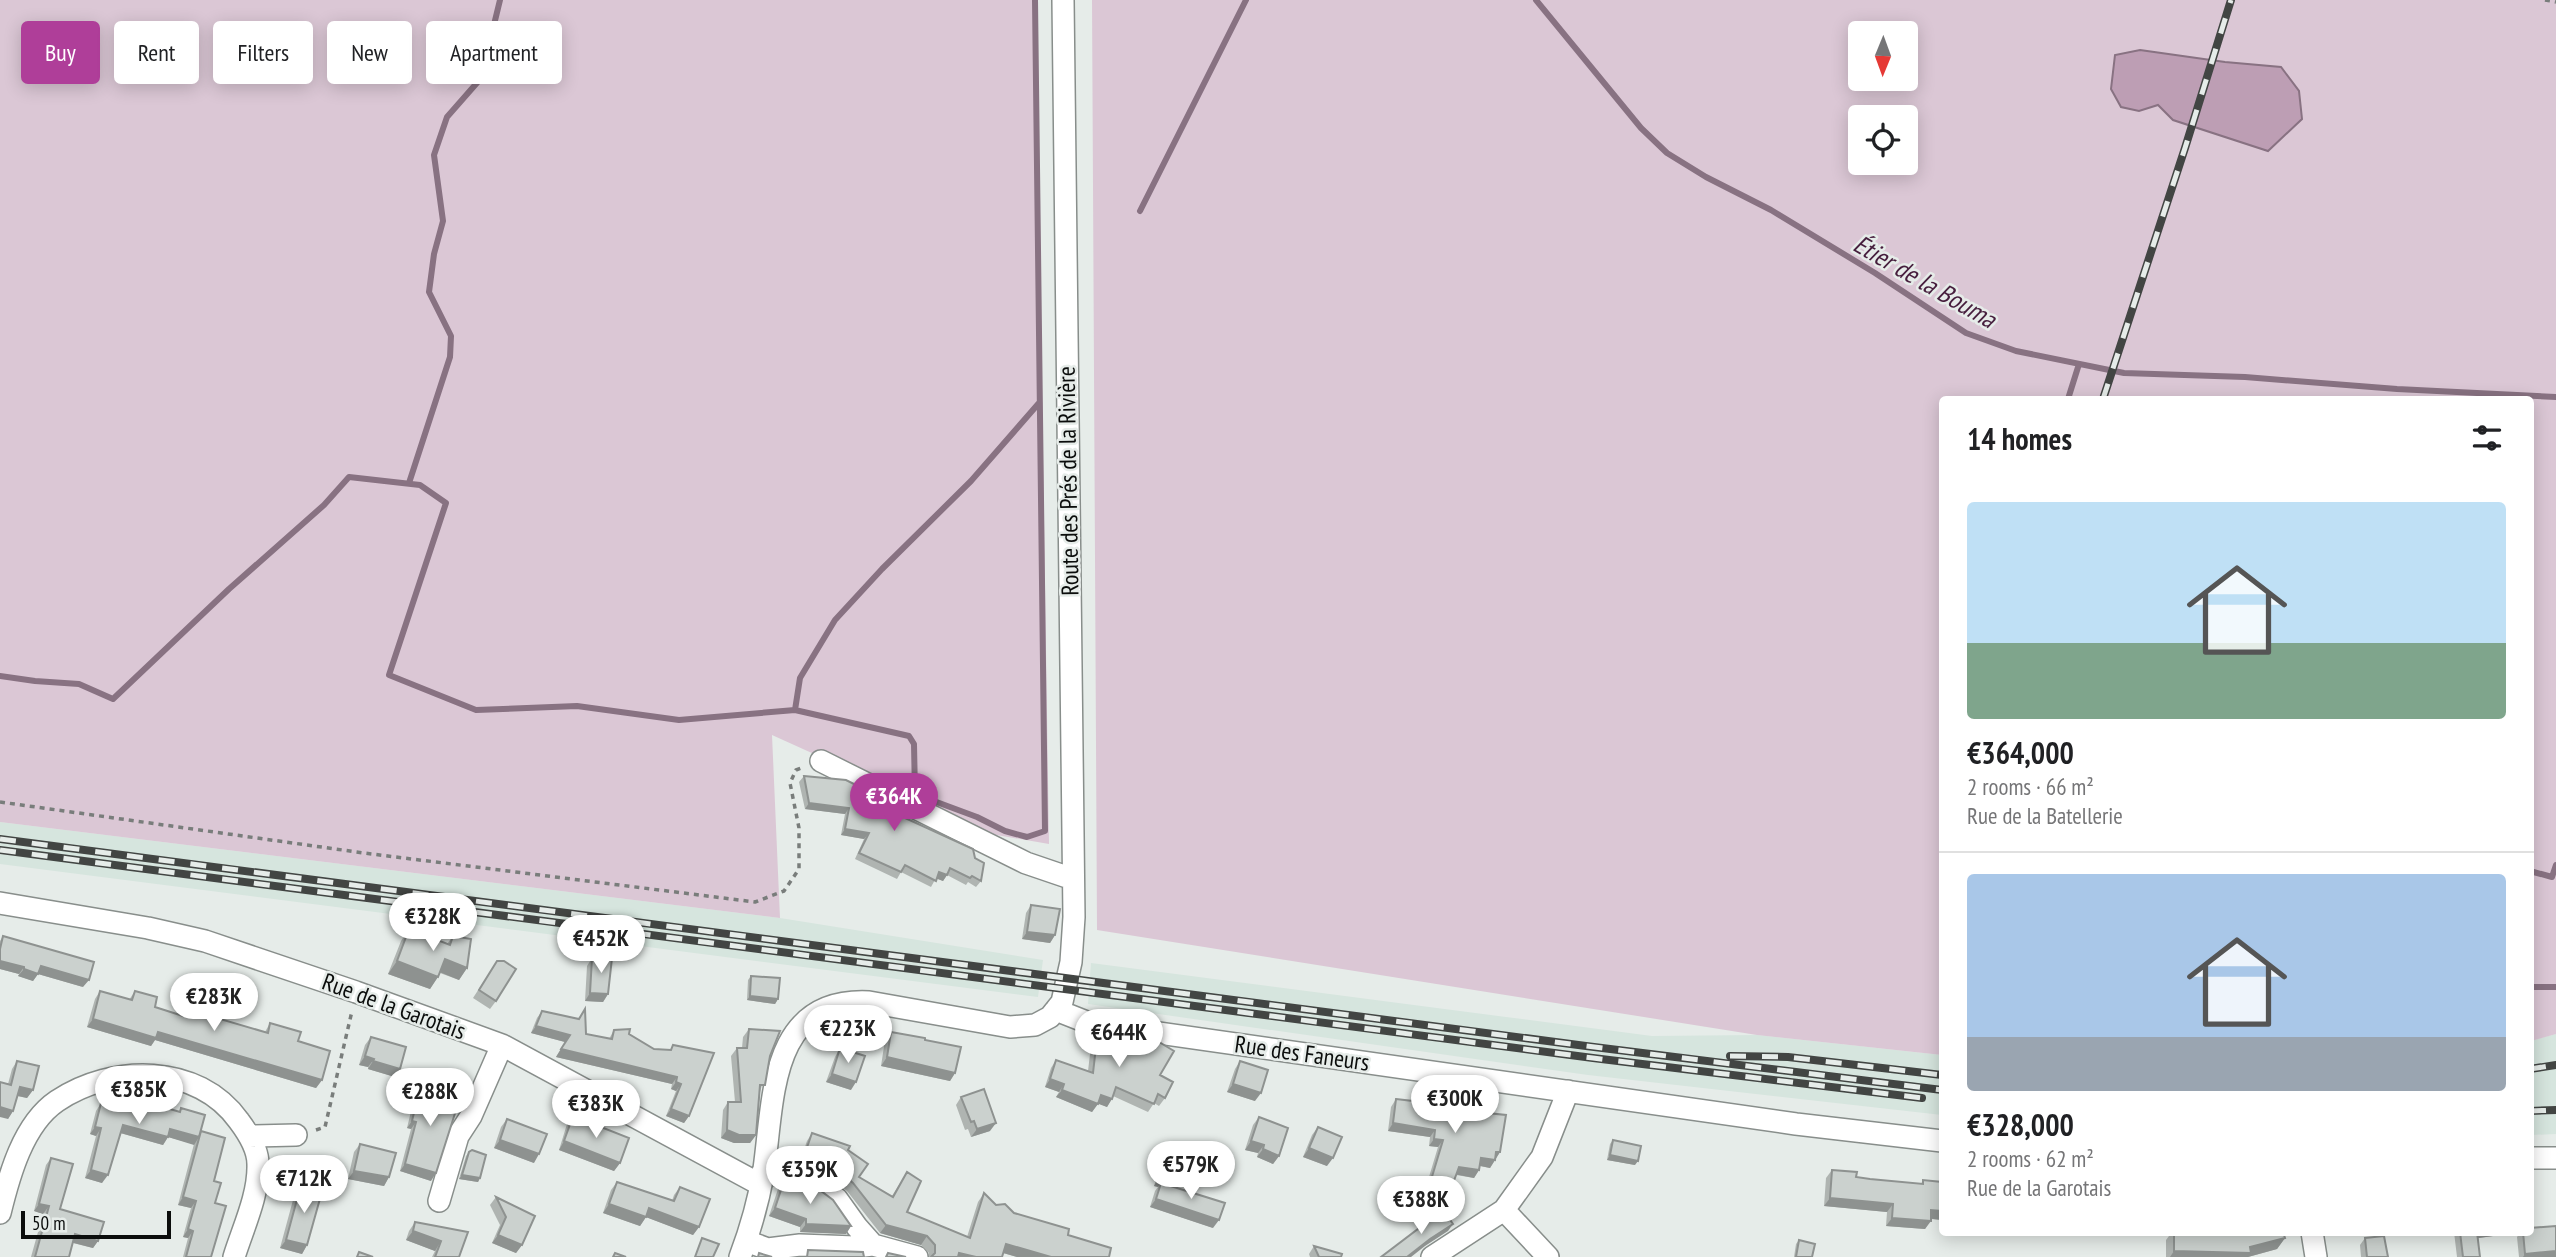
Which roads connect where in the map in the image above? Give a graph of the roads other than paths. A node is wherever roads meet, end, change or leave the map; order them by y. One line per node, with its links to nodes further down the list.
1 (1063, 0): 3 (street, Route des Prés de la Rivière)
2 (821, 761): 3 (street)
3 (1073, 879): 5 (street, Route des Prés de la Rivière)
4 (0, 903): 6 (street, Rue de la Garotais)
5 (1056, 1010): 7 (street, Rue des Faneurs); 13 (street)
6 (502, 1045): 13 (street, Rue de la Garotais); 14 (street)
7 (1568, 1091): 10 (street, Rue des Faneurs); 15 (street)
8 (296, 1135): 9 (street)
9 (250, 1136): 16 (street); 20 (street)
10 (1939, 1142)
11 (2534, 1158): 12 (street)
12 (2556, 1158)
13 (762, 1178): 18 (street, Rue de la Garotais); 19 (street)
14 (439, 1201)
15 (1504, 1210): 22 (street); 23 (street)
16 (0, 1213)
17 (2313, 1236): 24 (street)
18 (873, 1245): 19 (street); 21 (street)
19 (743, 1249)
20 (234, 1257)
21 (917, 1257)
22 (1432, 1257)
23 (1548, 1257)
24 (2316, 1257)

